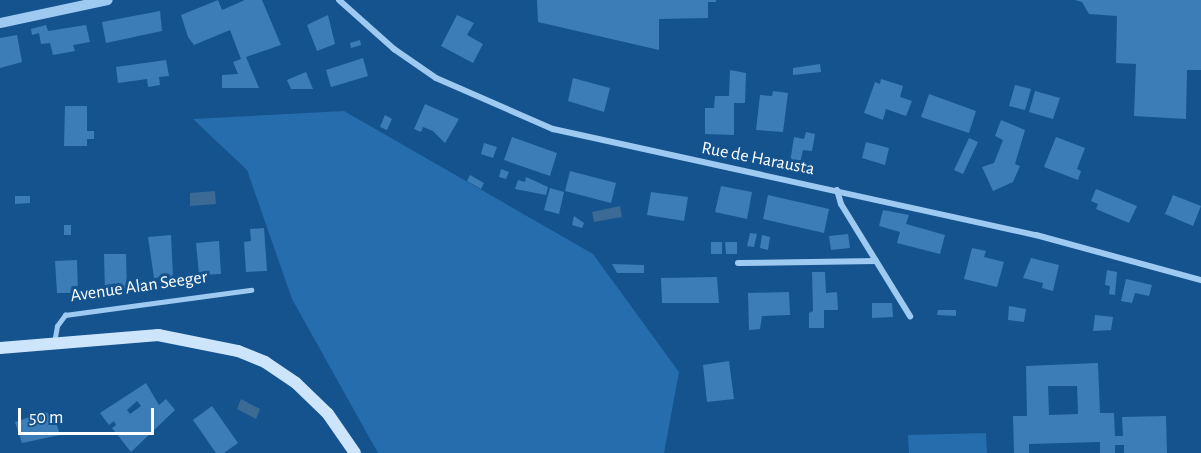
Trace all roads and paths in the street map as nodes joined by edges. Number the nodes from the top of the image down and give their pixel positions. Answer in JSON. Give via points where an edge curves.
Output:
{"nodes":[{"id":1,"x":108,"y":0,"type":"edge"},
{"id":2,"x":339,"y":0,"type":"edge"},
{"id":3,"x":0,"y":23,"type":"edge"},
{"id":4,"x":837,"y":190,"type":"junction"},
{"id":5,"x":876,"y":261,"type":"junction"},
{"id":6,"x":738,"y":263,"type":"dead end"},
{"id":7,"x":1201,"y":280,"type":"edge"},
{"id":8,"x":251,"y":290,"type":"dead end"},
{"id":9,"x":910,"y":316,"type":"dead end"},
{"id":10,"x":54,"y":346,"type":"junction"},
{"id":11,"x":0,"y":348,"type":"edge"},
{"id":12,"x":355,"y":453,"type":"edge"}],
"edges":[{"from":1,"to":3,"type":"street"},
{"from":2,"to":4,"type":"street","name":"Rue de Harausta","via":[[394,49],[436,78],[553,129]]},
{"from":4,"to":5,"type":"street","via":[[841,204]]},
{"from":4,"to":7,"type":"street","name":"Rue de Harausta","via":[[1036,235]]},
{"from":5,"to":6,"type":"street"},
{"from":5,"to":9,"type":"street"},
{"from":8,"to":10,"type":"lane","name":"Avenue Alan Seeger","via":[[65,315],[57,326]]},
{"from":10,"to":11,"type":"main road"},
{"from":10,"to":12,"type":"main road","via":[[158,334],[238,351],[266,362],[296,382],[328,414]]}]}
